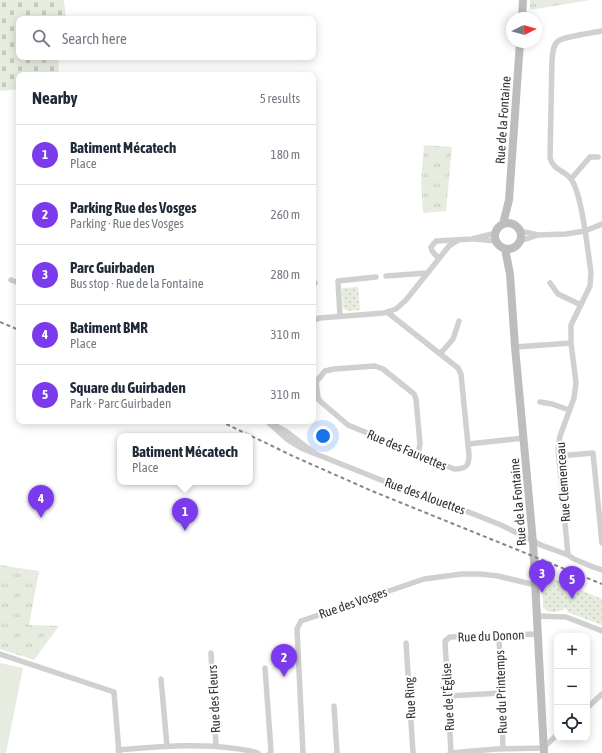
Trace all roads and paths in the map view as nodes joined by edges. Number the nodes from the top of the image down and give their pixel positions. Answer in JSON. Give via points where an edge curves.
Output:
{"nodes":[{"id":1,"x":523,"y":0,"type":"edge"},
{"id":2,"x":522,"y":12,"type":"edge"},
{"id":3,"x":602,"y":31,"type":"edge"},
{"id":4,"x":520,"y":48,"type":"edge"},
{"id":5,"x":598,"y":157,"type":"dead end"},
{"id":6,"x":571,"y":179,"type":"junction"},
{"id":7,"x":509,"y":200,"type":"junction"},
{"id":8,"x":503,"y":224,"type":"junction"},
{"id":9,"x":513,"y":224,"type":"junction"},
{"id":10,"x":602,"y":224,"type":"edge"},
{"id":11,"x":520,"y":231,"type":"junction"},
{"id":12,"x":585,"y":231,"type":"junction"},
{"id":13,"x":538,"y":235,"type":"junction"},
{"id":14,"x":496,"y":237,"type":"junction"},
{"id":15,"x":456,"y":241,"type":"junction"},
{"id":16,"x":520,"y":241,"type":"junction"},
{"id":17,"x":510,"y":248,"type":"junction"},
{"id":18,"x":439,"y":259,"type":"junction"},
{"id":19,"x":427,"y":273,"type":"junction"},
{"id":20,"x":386,"y":276,"type":"dead end"},
{"id":21,"x":376,"y":277,"type":"dead end"},
{"id":22,"x":550,"y":282,"type":"dead end"},
{"id":23,"x":581,"y":305,"type":"junction"},
{"id":24,"x":387,"y":312,"type":"junction"},
{"id":25,"x":340,"y":316,"type":"junction"},
{"id":26,"x":316,"y":319,"type":"edge"},
{"id":27,"x":459,"y":321,"type":"dead end"},
{"id":28,"x":571,"y":343,"type":"junction"},
{"id":29,"x":516,"y":348,"type":"junction"},
{"id":30,"x":440,"y":354,"type":"junction"},
{"id":31,"x":316,"y":399,"type":"edge"},
{"id":32,"x":540,"y":402,"type":"dead end"},
{"id":33,"x":569,"y":410,"type":"junction"},
{"id":34,"x":272,"y":424,"type":"edge"},
{"id":35,"x":524,"y":438,"type":"junction"},
{"id":36,"x":468,"y":444,"type":"junction"},
{"id":37,"x":418,"y":454,"type":"junction"},
{"id":38,"x":559,"y":456,"type":"junction"},
{"id":39,"x":533,"y":542,"type":"junction"},
{"id":40,"x":602,"y":543,"type":"edge"},
{"id":41,"x":568,"y":556,"type":"junction"},
{"id":42,"x":602,"y":570,"type":"edge"},
{"id":43,"x":535,"y":585,"type":"junction"},
{"id":44,"x":537,"y":616,"type":"junction"},
{"id":45,"x":602,"y":631,"type":"edge"},
{"id":46,"x":538,"y":634,"type":"junction"},
{"id":47,"x":499,"y":636,"type":"junction"},
{"id":48,"x":445,"y":641,"type":"joint"},
{"id":49,"x":406,"y":643,"type":"dead end"},
{"id":50,"x":211,"y":653,"type":"dead end"},
{"id":51,"x":0,"y":654,"type":"edge"},
{"id":52,"x":265,"y":668,"type":"dead end"},
{"id":53,"x":161,"y":679,"type":"dead end"},
{"id":54,"x":501,"y":693,"type":"junction"},
{"id":55,"x":602,"y":694,"type":"edge"},
{"id":56,"x":448,"y":696,"type":"junction"},
{"id":57,"x":590,"y":705,"type":"edge"},
{"id":58,"x":334,"y":706,"type":"dead end"},
{"id":59,"x":554,"y":738,"type":"edge"},
{"id":60,"x":166,"y":746,"type":"junction"},
{"id":61,"x":216,"y":746,"type":"junction"},
{"id":62,"x":504,"y":749,"type":"junction"},
{"id":63,"x":544,"y":749,"type":"edge"},
{"id":64,"x":119,"y":751,"type":"edge"},
{"id":65,"x":258,"y":753,"type":"edge"},
{"id":66,"x":270,"y":753,"type":"edge"},
{"id":67,"x":304,"y":753,"type":"edge"},
{"id":68,"x":337,"y":753,"type":"edge"},
{"id":69,"x":413,"y":753,"type":"edge"},
{"id":70,"x":450,"y":753,"type":"edge"}],
"edges":[{"from":1,"to":2,"type":"street"},
{"from":3,"to":6,"type":"street","via":[[564,38],[558,41],[554,48],[550,158],[552,166]]},
{"from":4,"to":7,"type":"street","name":"Rue de la Fontaine"},
{"from":5,"to":6,"type":"street","via":[[590,157]]},
{"from":6,"to":12,"type":"street","name":"Rue Clemenceau","via":[[577,192]]},
{"from":7,"to":8,"type":"street","name":"Rue de la Fontaine"},
{"from":7,"to":9,"type":"street","name":"Rue de la Fontaine"},
{"from":8,"to":9,"type":"street"},
{"from":8,"to":14,"type":"street","via":[[498,228]]},
{"from":9,"to":11,"type":"street"},
{"from":10,"to":12,"type":"street"},
{"from":11,"to":13,"type":"street"},
{"from":11,"to":16,"type":"street"},
{"from":12,"to":13,"type":"street"},
{"from":12,"to":23,"type":"street","name":"Rue Clemenceau","via":[[591,273],[590,286]]},
{"from":13,"to":16,"type":"street"},
{"from":14,"to":15,"type":"street"},
{"from":14,"to":17,"type":"street","via":[[500,246]]},
{"from":15,"to":18,"type":"street"},
{"from":15,"to":18,"type":"street","via":[[433,243],[432,251]]},
{"from":16,"to":17,"type":"street"},
{"from":17,"to":29,"type":"street","name":"Rue de la Fontaine"},
{"from":18,"to":19,"type":"street"},
{"from":19,"to":20,"type":"street"},
{"from":19,"to":24,"type":"street","via":[[406,300],[396,309]]},
{"from":21,"to":25,"type":"street","via":[[338,281]]},
{"from":22,"to":23,"type":"street","via":[[558,294]]},
{"from":23,"to":28,"type":"street","name":"Rue Clemenceau","via":[[571,324]]},
{"from":24,"to":25,"type":"street"},
{"from":24,"to":30,"type":"street","name":"Rue des Fauvettes"},
{"from":25,"to":26,"type":"street"},
{"from":27,"to":30,"type":"street","via":[[453,339]]},
{"from":28,"to":29,"type":"street"},
{"from":28,"to":33,"type":"street","name":"Rue Clemenceau","via":[[576,383]]},
{"from":29,"to":35,"type":"street","name":"Rue de la Fontaine"},
{"from":30,"to":36,"type":"street","name":"Rue des Fauvettes","via":[[458,368],[461,374]]},
{"from":31,"to":37,"type":"street","name":"Rue des Fauvettes","via":[[348,425]]},
{"from":31,"to":37,"type":"street","via":[[316,382],[325,371],[375,366],[383,368],[414,394],[420,444]]},
{"from":32,"to":33,"type":"street"},
{"from":33,"to":38,"type":"street","name":"Rue Clemenceau","via":[[560,436]]},
{"from":34,"to":39,"type":"street","name":"Rue des Alouettes","via":[[283,429],[315,453],[431,500],[446,503],[494,522]]},
{"from":35,"to":36,"type":"street"},
{"from":35,"to":39,"type":"street","name":"Rue de la Fontaine"},
{"from":36,"to":37,"type":"street","name":"Rue des Fauvettes","via":[[469,463],[461,469],[454,469]]},
{"from":38,"to":40,"type":"street","via":[[593,453]]},
{"from":38,"to":41,"type":"street","name":"Rue Clemenceau"},
{"from":39,"to":41,"type":"street","name":"Rue des Alouettes"},
{"from":39,"to":43,"type":"street","name":"Rue de la Fontaine"},
{"from":41,"to":42,"type":"street","name":"Rue des Alouettes"},
{"from":43,"to":44,"type":"street","name":"Rue de la Fontaine"},
{"from":43,"to":67,"type":"street","name":"Rue des Vosges","via":[[480,574],[424,579],[301,621],[297,629]]},
{"from":44,"to":45,"type":"street","via":[[566,617]]},
{"from":44,"to":46,"type":"street","name":"Rue de la Fontaine"},
{"from":46,"to":47,"type":"street","name":"Rue du Donon"},
{"from":46,"to":63,"type":"street","name":"Rue de la Fontaine"},
{"from":47,"to":48,"type":"street","name":"Rue du Donon","via":[[450,637]]},
{"from":47,"to":54,"type":"street","name":"Rue du Printemps"},
{"from":48,"to":56,"type":"street","name":"Rue de l'Église"},
{"from":49,"to":69,"type":"street","name":"Rue Ring"},
{"from":50,"to":61,"type":"street","name":"Rue des Fleurs"},
{"from":51,"to":64,"type":"street","via":[[114,692]]},
{"from":52,"to":66,"type":"street"},
{"from":53,"to":60,"type":"street"},
{"from":54,"to":56,"type":"street"},
{"from":54,"to":62,"type":"street","name":"Rue du Printemps"},
{"from":55,"to":57,"type":"street"},
{"from":56,"to":70,"type":"street","name":"Rue de l'Église"},
{"from":58,"to":68,"type":"street"},
{"from":59,"to":63,"type":"street"},
{"from":60,"to":61,"type":"street"},
{"from":60,"to":64,"type":"street"},
{"from":61,"to":65,"type":"street"},
{"from":62,"to":63,"type":"street"},
{"from":62,"to":70,"type":"street"}]}
